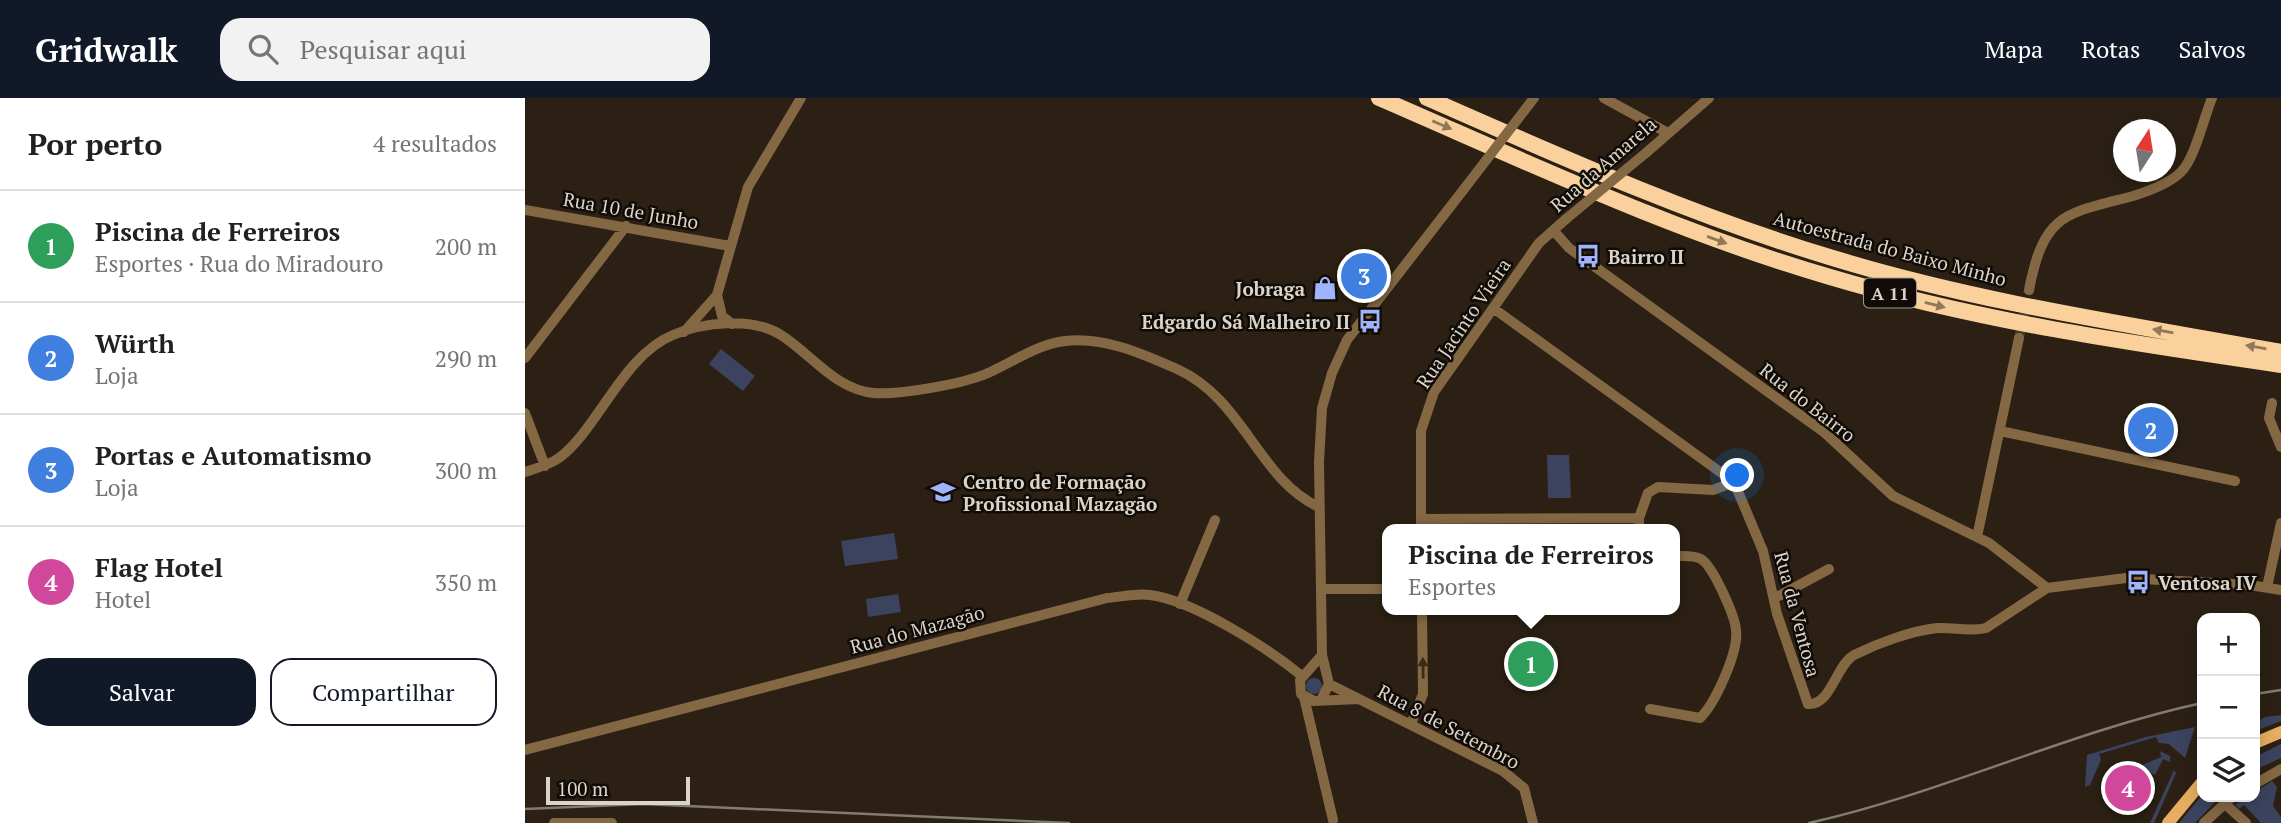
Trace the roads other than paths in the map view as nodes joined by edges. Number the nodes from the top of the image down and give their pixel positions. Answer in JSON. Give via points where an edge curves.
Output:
{"nodes":[{"id":1,"x":801,"y":98,"type":"edge"},
{"id":2,"x":1379,"y":98,"type":"edge"},
{"id":3,"x":1427,"y":98,"type":"edge"},
{"id":4,"x":1534,"y":98,"type":"edge"},
{"id":5,"x":1604,"y":98,"type":"edge"},
{"id":6,"x":1709,"y":98,"type":"edge"},
{"id":7,"x":2212,"y":98,"type":"edge"},
{"id":8,"x":1666,"y":132,"type":"junction"},
{"id":9,"x":525,"y":210,"type":"edge"},
{"id":10,"x":626,"y":226,"type":"junction"},
{"id":11,"x":1554,"y":231,"type":"junction"},
{"id":12,"x":730,"y":246,"type":"junction"},
{"id":13,"x":2029,"y":290,"type":"tunnel mouth"},
{"id":14,"x":717,"y":295,"type":"junction"},
{"id":15,"x":1493,"y":308,"type":"junction"},
{"id":16,"x":732,"y":324,"type":"junction"},
{"id":17,"x":684,"y":332,"type":"junction"},
{"id":18,"x":2019,"y":338,"type":"tunnel mouth"},
{"id":19,"x":2135,"y":344,"type":"junction"},
{"id":20,"x":2281,"y":352,"type":"edge"},
{"id":21,"x":525,"y":358,"type":"edge"},
{"id":22,"x":2281,"y":365,"type":"edge"},
{"id":23,"x":2281,"y":373,"type":"edge"},
{"id":24,"x":2272,"y":403,"type":"dead end"},
{"id":25,"x":525,"y":413,"type":"edge"},
{"id":26,"x":2000,"y":431,"type":"junction"},
{"id":27,"x":2281,"y":447,"type":"edge"},
{"id":28,"x":545,"y":466,"type":"junction"},
{"id":29,"x":525,"y":472,"type":"edge"},
{"id":30,"x":2235,"y":481,"type":"dead end"},
{"id":31,"x":1734,"y":482,"type":"junction"},
{"id":32,"x":1319,"y":507,"type":"junction"},
{"id":33,"x":1215,"y":520,"type":"dead end"},
{"id":34,"x":2281,"y":523,"type":"edge"},
{"id":35,"x":1421,"y":524,"type":"edge"},
{"id":36,"x":1639,"y":524,"type":"edge"},
{"id":37,"x":1977,"y":537,"type":"junction"},
{"id":38,"x":1680,"y":556,"type":"edge"},
{"id":39,"x":1829,"y":569,"type":"dead end"},
{"id":40,"x":2267,"y":587,"type":"junction"},
{"id":41,"x":2047,"y":588,"type":"junction"},
{"id":42,"x":1382,"y":589,"type":"edge"},
{"id":43,"x":1321,"y":590,"type":"junction"},
{"id":44,"x":2281,"y":590,"type":"edge"},
{"id":45,"x":1775,"y":598,"type":"junction"},
{"id":46,"x":1180,"y":604,"type":"junction"},
{"id":47,"x":1422,"y":615,"type":"edge"},
{"id":48,"x":1322,"y":655,"type":"junction"},
{"id":49,"x":1305,"y":674,"type":"junction"},
{"id":50,"x":1328,"y":680,"type":"junction"},
{"id":51,"x":1304,"y":697,"type":"junction"},
{"id":52,"x":1322,"y":698,"type":"junction"},
{"id":53,"x":1361,"y":698,"type":"junction"},
{"id":54,"x":1650,"y":709,"type":"dead end"},
{"id":55,"x":1411,"y":724,"type":"junction"},
{"id":56,"x":2281,"y":732,"type":"edge"},
{"id":57,"x":2260,"y":741,"type":"edge"},
{"id":58,"x":525,"y":750,"type":"edge"},
{"id":59,"x":2281,"y":769,"type":"edge"},
{"id":60,"x":2260,"y":781,"type":"edge"},
{"id":61,"x":2197,"y":788,"type":"edge"},
{"id":62,"x":2226,"y":802,"type":"edge"},
{"id":63,"x":2230,"y":802,"type":"edge"},
{"id":64,"x":1333,"y":820,"type":"dead end"},
{"id":65,"x":1533,"y":821,"type":"edge"},
{"id":66,"x":554,"y":823,"type":"edge"},
{"id":67,"x":612,"y":823,"type":"edge"},
{"id":68,"x":2168,"y":823,"type":"edge"},
{"id":69,"x":2204,"y":823,"type":"edge"},
{"id":70,"x":2246,"y":823,"type":"edge"}],
"edges":[{"from":1,"to":12,"type":"street","via":[[748,187]]},
{"from":2,"to":19,"type":"highway","name":"Autoestrada do Baixo Minho","number":"A 11","one_way":true,"via":[[1714,239],[1817,273],[2010,322]]},
{"from":20,"to":3,"type":"highway","name":"Autoestrada do Baixo Minho","number":"A 11","one_way":true,"via":[[2028,307],[1836,259],[1710,216]]},
{"from":4,"to":32,"type":"street","bridge":true,"via":[[1347,340],[1322,408]]},
{"from":5,"to":8,"type":"street"},
{"from":6,"to":8,"type":"street","name":"Rua da Amarela"},
{"from":7,"to":13,"type":"street","via":[[2182,171],[2153,189],[2086,208],[2057,222],[2043,240]]},
{"from":8,"to":11,"type":"street","name":"Rua da Amarela","bridge":true},
{"from":9,"to":10,"type":"street","name":"Rua 10 de Junho"},
{"from":10,"to":12,"type":"street","name":"Rua 10 de Junho"},
{"from":10,"to":21,"type":"street"},
{"from":11,"to":15,"type":"street","name":"Rua Jacinto Vieira","via":[[1539,243]]},
{"from":11,"to":37,"type":"street","name":"Rua do Bairro","via":[[1569,248],[1825,433],[1893,496]]},
{"from":12,"to":14,"type":"street"},
{"from":14,"to":16,"type":"street","via":[[722,316]]},
{"from":14,"to":17,"type":"street"},
{"from":15,"to":31,"type":"street"},
{"from":15,"to":35,"type":"street","name":"Rua Jacinto Vieira","via":[[1434,392],[1421,431]]},
{"from":16,"to":17,"type":"street"},
{"from":16,"to":32,"type":"street","via":[[779,333],[834,377],[855,389],[875,393],[955,383],[986,374],[1050,343],[1086,340],[1125,349],[1180,371],[1220,398],[1273,468]]},
{"from":17,"to":28,"type":"street","via":[[664,340],[638,361],[568,450]]},
{"from":18,"to":26,"type":"street"},
{"from":19,"to":22,"type":"highway"},
{"from":19,"to":23,"type":"highway","number":"A 11"},
{"from":24,"to":27,"type":"street","via":[[2269,418]]},
{"from":25,"to":28,"type":"street"},
{"from":26,"to":30,"type":"street"},
{"from":26,"to":37,"type":"street"},
{"from":28,"to":29,"type":"street"},
{"from":31,"to":36,"type":"street","via":[[1713,489],[1658,487],[1648,493]]},
{"from":31,"to":45,"type":"street","name":"Rua da Ventosa","via":[[1763,551]]},
{"from":32,"to":43,"type":"street"},
{"from":33,"to":46,"type":"street"},
{"from":34,"to":40,"type":"street"},
{"from":35,"to":36,"type":"street"},
{"from":37,"to":41,"type":"street","name":"Rua do Bairro","via":[[2012,557]]},
{"from":38,"to":54,"type":"street","via":[[1700,558],[1712,569],[1737,631],[1722,686],[1700,719]]},
{"from":39,"to":45,"type":"street"},
{"from":40,"to":41,"type":"street","name":"Rua da Ventosa","via":[[2126,579]]},
{"from":40,"to":44,"type":"street","name":"Rua da Ventosa"},
{"from":41,"to":45,"type":"street","name":"Rua da Ventosa","via":[[1986,628],[1937,628],[1850,657],[1829,690],[1812,705],[1804,699]]},
{"from":42,"to":43,"type":"street"},
{"from":43,"to":48,"type":"street"},
{"from":46,"to":49,"type":"street","name":"Rua do Mazagão"},
{"from":46,"to":58,"type":"street","name":"Rua do Mazagão","via":[[1148,594],[1107,598]]},
{"from":55,"to":47,"type":"street","one_way":true,"via":[[1423,694]]},
{"from":48,"to":49,"type":"street"},
{"from":48,"to":50,"type":"street"},
{"from":49,"to":50,"type":"street","via":[[1318,671]]},
{"from":49,"to":51,"type":"street","via":[[1299,690]]},
{"from":50,"to":52,"type":"street"},
{"from":50,"to":53,"type":"street","name":"Rua 8 de Setembro"},
{"from":51,"to":52,"type":"street"},
{"from":51,"to":64,"type":"street"},
{"from":52,"to":53,"type":"street","name":"Rua 8 de Setembro"},
{"from":53,"to":55,"type":"street","name":"Rua 8 de Setembro"},
{"from":55,"to":65,"type":"street","name":"Rua 8 de Setembro","via":[[1503,771],[1524,788]]},
{"from":56,"to":57,"type":"main road"},
{"from":59,"to":60,"type":"street"},
{"from":61,"to":68,"type":"main road"},
{"from":62,"to":69,"type":"street"},
{"from":63,"to":70,"type":"street"},
{"from":66,"to":67,"type":"street"}]}
